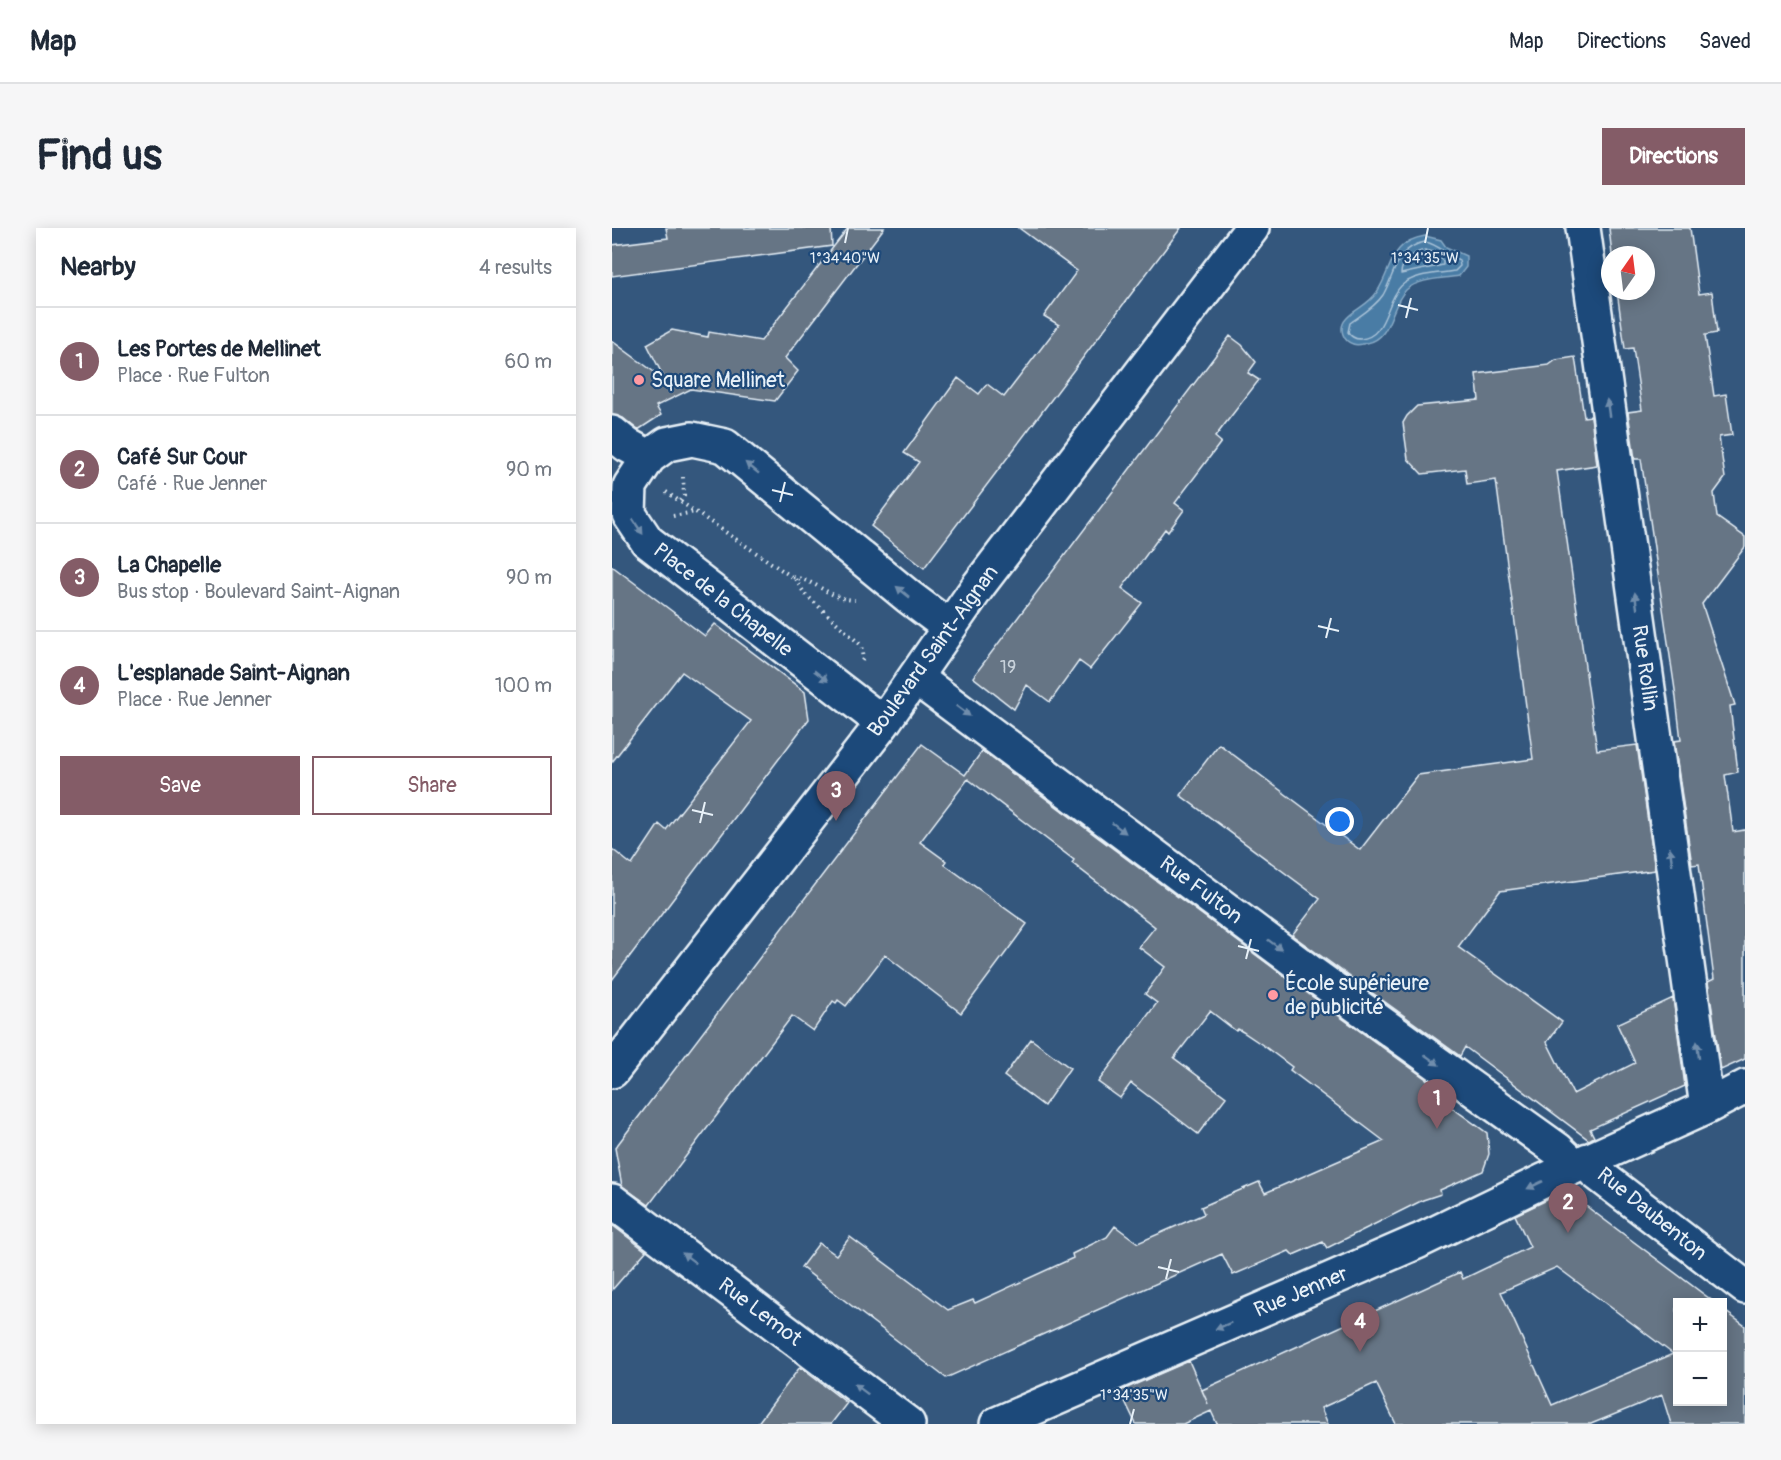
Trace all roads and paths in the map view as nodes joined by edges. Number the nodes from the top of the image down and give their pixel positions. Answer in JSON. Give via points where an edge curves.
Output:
{"nodes":[{"id":1,"x":1251,"y":228,"type":"edge"},
{"id":2,"x":1583,"y":228,"type":"edge"},
{"id":3,"x":612,"y":434,"type":"edge"},
{"id":4,"x":644,"y":464,"type":"junction"},
{"id":5,"x":949,"y":627,"type":"junction"},
{"id":6,"x":915,"y":676,"type":"junction"},
{"id":7,"x":838,"y":688,"type":"junction"},
{"id":8,"x":883,"y":723,"type":"junction"},
{"id":9,"x":612,"y":1071,"type":"edge"},
{"id":10,"x":1745,"y":1088,"type":"edge"},
{"id":11,"x":1707,"y":1107,"type":"junction"},
{"id":12,"x":1582,"y":1163,"type":"junction"},
{"id":13,"x":612,"y":1201,"type":"edge"},
{"id":14,"x":1745,"y":1287,"type":"edge"},
{"id":15,"x":1007,"y":1422,"type":"edge"},
{"id":16,"x":908,"y":1424,"type":"edge"}],
"edges":[{"from":1,"to":5,"type":"street","name":"Boulevard Saint-Aignan"},
{"from":11,"to":2,"type":"street","name":"Rue Rollin","one_way":true},
{"from":3,"to":4,"type":"street"},
{"from":5,"to":4,"type":"street","one_way":true,"via":[[724,446],[692,439],[667,444]]},
{"from":4,"to":7,"type":"street","name":"Place de la Chapelle","one_way":true,"via":[[630,486],[629,514],[647,541]]},
{"from":4,"to":7,"type":"path","via":[[795,579],[805,594],[861,645],[863,659]]},
{"from":5,"to":6,"type":"street","name":"Boulevard Saint-Aignan"},
{"from":6,"to":8,"type":"street","name":"Boulevard Saint-Aignan"},
{"from":6,"to":12,"type":"street","name":"Rue Fulton","one_way":true,"via":[[1320,979],[1558,1150]]},
{"from":7,"to":8,"type":"street","name":"Place de la Chapelle"},
{"from":8,"to":9,"type":"street","name":"Boulevard Saint-Aignan"},
{"from":10,"to":11,"type":"street","name":"Rue Jenner"},
{"from":11,"to":12,"type":"street","name":"Rue Jenner"},
{"from":12,"to":14,"type":"street","name":"Rue Daubenton"},
{"from":12,"to":15,"type":"street","name":"Rue Jenner","one_way":true,"via":[[1419,1241]]},
{"from":16,"to":13,"type":"street","name":"Rue Lemot","one_way":true}]}
